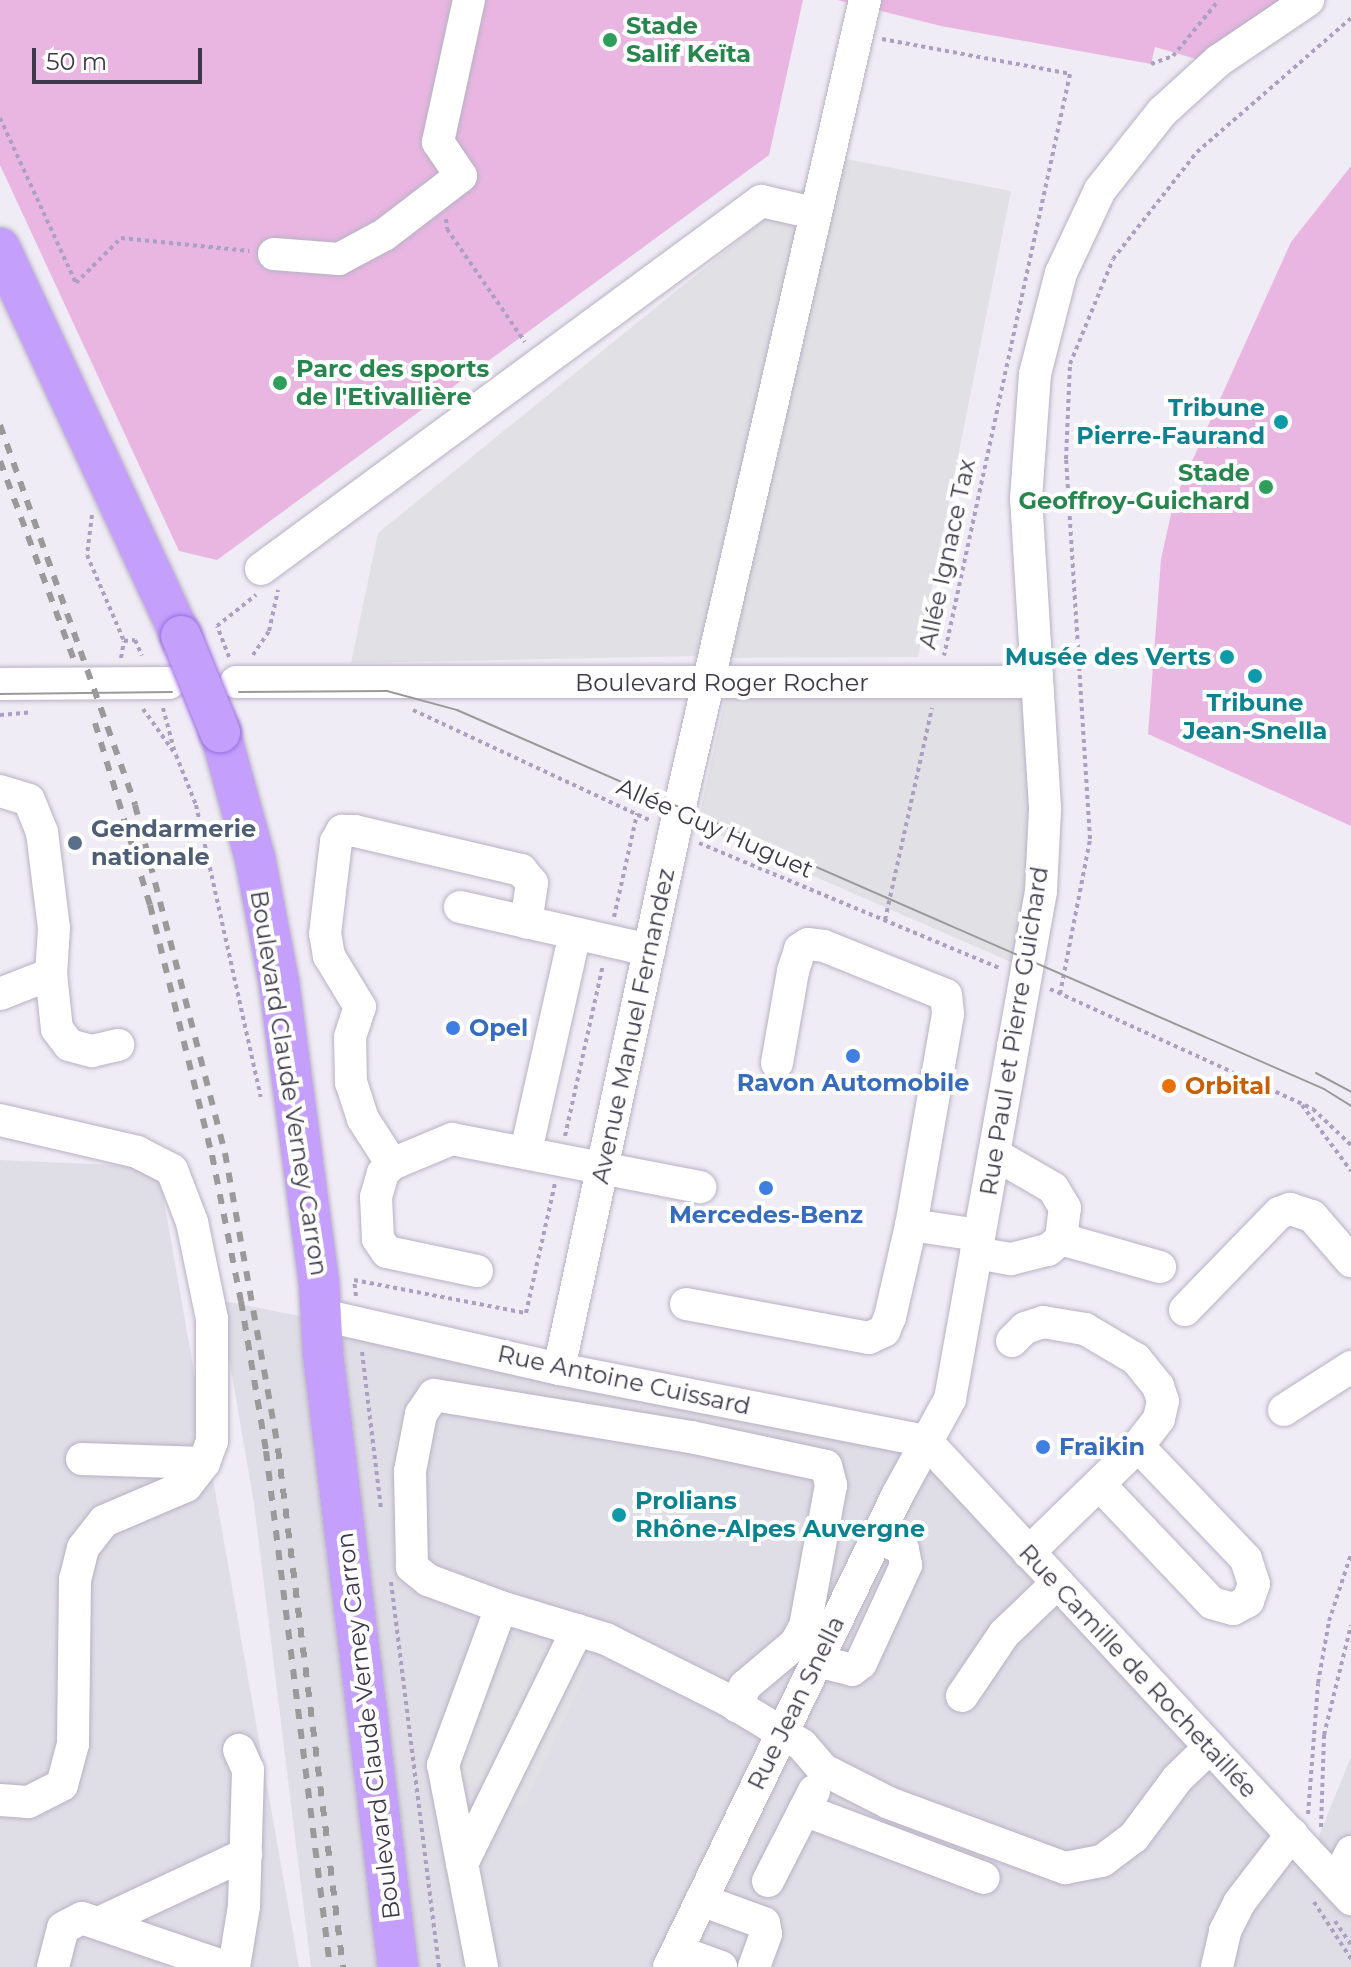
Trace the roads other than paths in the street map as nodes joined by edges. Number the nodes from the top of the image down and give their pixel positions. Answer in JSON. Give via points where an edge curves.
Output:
{"nodes":[{"id":1,"x":469,"y":0,"type":"edge"},
{"id":2,"x":865,"y":0,"type":"edge"},
{"id":3,"x":1308,"y":0,"type":"edge"},
{"id":4,"x":814,"y":213,"type":"junction"},
{"id":5,"x":0,"y":248,"type":"edge"},
{"id":6,"x":274,"y":254,"type":"road end"},
{"id":7,"x":270,"y":577,"type":"road end"},
{"id":8,"x":239,"y":670,"type":"road end"},
{"id":9,"x":1037,"y":682,"type":"junction"},
{"id":10,"x":0,"y":684,"type":"edge"},
{"id":11,"x":709,"y":685,"type":"junction"},
{"id":12,"x":158,"y":695,"type":"road end"},
{"id":13,"x":0,"y":791,"type":"edge"},
{"id":14,"x":460,"y":907,"type":"dead end"},
{"id":15,"x":526,"y":923,"type":"junction"},
{"id":16,"x":575,"y":933,"type":"junction"},
{"id":17,"x":649,"y":950,"type":"junction"},
{"id":18,"x":51,"y":974,"type":"junction"},
{"id":19,"x":0,"y":994,"type":"edge"},
{"id":20,"x":118,"y":1045,"type":"dead end"},
{"id":21,"x":777,"y":1063,"type":"dead end"},
{"id":22,"x":0,"y":1120,"type":"edge"},
{"id":23,"x":526,"y":1151,"type":"junction"},
{"id":24,"x":994,"y":1154,"type":"junction"},
{"id":25,"x":392,"y":1164,"type":"junction"},
{"id":26,"x":602,"y":1168,"type":"junction"},
{"id":27,"x":700,"y":1187,"type":"dead end"},
{"id":28,"x":911,"y":1225,"type":"junction"},
{"id":29,"x":1061,"y":1239,"type":"junction"},
{"id":30,"x":978,"y":1244,"type":"junction"},
{"id":31,"x":1351,"y":1261,"type":"edge"},
{"id":32,"x":1160,"y":1267,"type":"dead end"},
{"id":33,"x":477,"y":1271,"type":"dead end"},
{"id":34,"x":686,"y":1304,"type":"dead end"},
{"id":35,"x":1185,"y":1310,"type":"dead end"},
{"id":36,"x":340,"y":1319,"type":"junction"},
{"id":37,"x":1012,"y":1341,"type":"dead end"},
{"id":38,"x":1351,"y":1367,"type":"edge"},
{"id":39,"x":559,"y":1369,"type":"junction"},
{"id":40,"x":1284,"y":1410,"type":"dead end"},
{"id":41,"x":926,"y":1441,"type":"junction"},
{"id":42,"x":1138,"y":1446,"type":"junction"},
{"id":43,"x":82,"y":1459,"type":"dead end"},
{"id":44,"x":204,"y":1463,"type":"junction"},
{"id":45,"x":1099,"y":1484,"type":"junction"},
{"id":46,"x":1028,"y":1553,"type":"junction"},
{"id":47,"x":1057,"y":1583,"type":"junction"},
{"id":48,"x":501,"y":1607,"type":"junction"},
{"id":49,"x":577,"y":1630,"type":"junction"},
{"id":50,"x":962,"y":1696,"type":"dead end"},
{"id":51,"x":737,"y":1707,"type":"junction"},
{"id":52,"x":781,"y":1733,"type":"junction"},
{"id":53,"x":1209,"y":1748,"type":"junction"},
{"id":54,"x":239,"y":1750,"type":"dead end"},
{"id":55,"x":824,"y":1770,"type":"junction"},
{"id":56,"x":0,"y":1800,"type":"edge"},
{"id":57,"x":804,"y":1810,"type":"junction"},
{"id":58,"x":1351,"y":1852,"type":"edge"},
{"id":59,"x":246,"y":1854,"type":"junction"},
{"id":60,"x":462,"y":1864,"type":"junction"},
{"id":61,"x":1321,"y":1866,"type":"edge"},
{"id":62,"x":984,"y":1878,"type":"dead end"},
{"id":63,"x":768,"y":1881,"type":"dead end"},
{"id":64,"x":701,"y":1900,"type":"junction"},
{"id":65,"x":103,"y":1921,"type":"junction"},
{"id":66,"x":673,"y":1959,"type":"edge"},
{"id":67,"x":183,"y":1960,"type":"edge"},
{"id":68,"x":53,"y":1967,"type":"edge"},
{"id":69,"x":225,"y":1967,"type":"edge"},
{"id":70,"x":234,"y":1967,"type":"edge"},
{"id":71,"x":398,"y":1967,"type":"edge"},
{"id":72,"x":482,"y":1967,"type":"edge"},
{"id":73,"x":721,"y":1967,"type":"edge"},
{"id":74,"x":754,"y":1967,"type":"edge"},
{"id":75,"x":1217,"y":1967,"type":"edge"}],
"edges":[{"from":1,"to":6,"type":"street","via":[[438,142],[461,176],[384,235],[339,259]]},
{"from":2,"to":4,"type":"street","name":"Avenue Manuel Fernandez"},
{"from":3,"to":9,"type":"street","name":"Rue Paul et Pierre Guichard","via":[[1183,88],[1100,190],[1073,244],[1035,374],[1029,426],[1026,499]]},
{"from":4,"to":7,"type":"street","via":[[761,201],[541,363]]},
{"from":4,"to":11,"type":"street","name":"Avenue Manuel Fernandez"},
{"from":5,"to":36,"type":"main road","name":"Boulevard Claude Verney Carron","bridge":true,"via":[[106,475],[199,633],[270,936],[295,1122]]},
{"from":8,"to":11,"type":"street","name":"Boulevard Roger Rocher","via":[[408,696]]},
{"from":9,"to":11,"type":"street","name":"Boulevard Roger Rocher"},
{"from":9,"to":24,"type":"street","name":"Rue Paul et Pierre Guichard","via":[[1045,808],[1041,891]]},
{"from":10,"to":12,"type":"street"},
{"from":11,"to":17,"type":"street","name":"Avenue Manuel Fernandez"},
{"from":13,"to":18,"type":"street","via":[[29,800],[42,832],[54,928]]},
{"from":14,"to":15,"type":"street"},
{"from":15,"to":16,"type":"street"},
{"from":15,"to":25,"type":"street","via":[[532,883],[521,870],[342,831],[336,842],[325,934],[329,956],[360,1007],[350,1037],[351,1083],[363,1119]]},
{"from":16,"to":17,"type":"street"},
{"from":16,"to":23,"type":"street"},
{"from":17,"to":26,"type":"street","name":"Avenue Manuel Fernandez"},
{"from":18,"to":19,"type":"street"},
{"from":18,"to":20,"type":"street","via":[[57,1029],[69,1045],[92,1051]]},
{"from":21,"to":28,"type":"street","via":[[793,971],[800,949],[808,944],[946,995],[948,1014]]},
{"from":22,"to":44,"type":"street","via":[[137,1152],[172,1170],[192,1222],[212,1319],[212,1441]]},
{"from":23,"to":25,"type":"street","via":[[452,1139]]},
{"from":23,"to":26,"type":"street"},
{"from":24,"to":29,"type":"street","via":[[1053,1188],[1065,1208]]},
{"from":24,"to":30,"type":"street","name":"Rue Paul et Pierre Guichard"},
{"from":25,"to":33,"type":"street","via":[[383,1173],[376,1197],[378,1239],[387,1252]]},
{"from":26,"to":27,"type":"street"},
{"from":26,"to":39,"type":"street","name":"Avenue Manuel Fernandez"},
{"from":28,"to":30,"type":"street"},
{"from":28,"to":34,"type":"street","via":[[890,1317],[884,1331],[869,1338]]},
{"from":29,"to":30,"type":"street","via":[[1048,1250],[1011,1259]]},
{"from":29,"to":32,"type":"street"},
{"from":30,"to":41,"type":"street","name":"Rue Paul et Pierre Guichard","via":[[950,1399]]},
{"from":31,"to":35,"type":"street","via":[[1312,1216],[1290,1209],[1279,1213]]},
{"from":36,"to":39,"type":"street","name":"Rue Antoine Cuissard"},
{"from":36,"to":71,"type":"main road","name":"Boulevard Claude Verney Carron"},
{"from":37,"to":42,"type":"street","via":[[1025,1328],[1056,1323],[1085,1329],[1136,1359],[1163,1401],[1159,1419]]},
{"from":38,"to":40,"type":"street"},
{"from":39,"to":41,"type":"street","name":"Rue Antoine Cuissard"},
{"from":41,"to":46,"type":"street","name":"Rue Camille de Rochetaillée"},
{"from":41,"to":52,"type":"street","name":"Rue Jean Snella"},
{"from":42,"to":45,"type":"street"},
{"from":42,"to":45,"type":"street","via":[[1246,1559],[1254,1584],[1248,1601],[1233,1609],[1212,1603]]},
{"from":43,"to":44,"type":"street"},
{"from":44,"to":56,"type":"street","via":[[186,1486],[104,1521],[90,1534],[75,1579],[69,1766],[62,1785],[43,1799]]},
{"from":45,"to":46,"type":"street"},
{"from":46,"to":47,"type":"street","name":"Rue Camille de Rochetaillée"},
{"from":47,"to":50,"type":"street","via":[[1004,1634]]},
{"from":47,"to":53,"type":"street","name":"Rue Camille de Rochetaillée"},
{"from":48,"to":49,"type":"street"},
{"from":48,"to":51,"type":"street","via":[[428,1580],[412,1567],[410,1471],[421,1414],[434,1395],[691,1437],[826,1466],[831,1485],[805,1626],[796,1643],[745,1686]]},
{"from":48,"to":60,"type":"street","via":[[443,1765]]},
{"from":49,"to":51,"type":"street","via":[[606,1639]]},
{"from":49,"to":60,"type":"street"},
{"from":51,"to":52,"type":"street"},
{"from":52,"to":55,"type":"street","via":[[802,1745]]},
{"from":52,"to":64,"type":"street","name":"Rue Jean Snella"},
{"from":53,"to":55,"type":"street","via":[[1177,1779],[1134,1837],[1102,1861],[1065,1868],[889,1803]]},
{"from":53,"to":61,"type":"street","name":"Rue Camille de Rochetaillée"},
{"from":54,"to":59,"type":"street","via":[[248,1770]]},
{"from":55,"to":57,"type":"street"},
{"from":57,"to":62,"type":"street"},
{"from":57,"to":63,"type":"street"},
{"from":58,"to":61,"type":"street"},
{"from":59,"to":65,"type":"street"},
{"from":59,"to":70,"type":"street"},
{"from":60,"to":72,"type":"street"},
{"from":61,"to":75,"type":"street","via":[[1239,1903],[1225,1931]]},
{"from":64,"to":66,"type":"street","name":"Rue Jean Snella"},
{"from":64,"to":74,"type":"street","via":[[764,1923],[766,1934]]},
{"from":65,"to":67,"type":"street"},
{"from":65,"to":68,"type":"street","via":[[82,1918],[63,1928]]},
{"from":66,"to":73,"type":"street"},
{"from":67,"to":69,"type":"street"}]}
